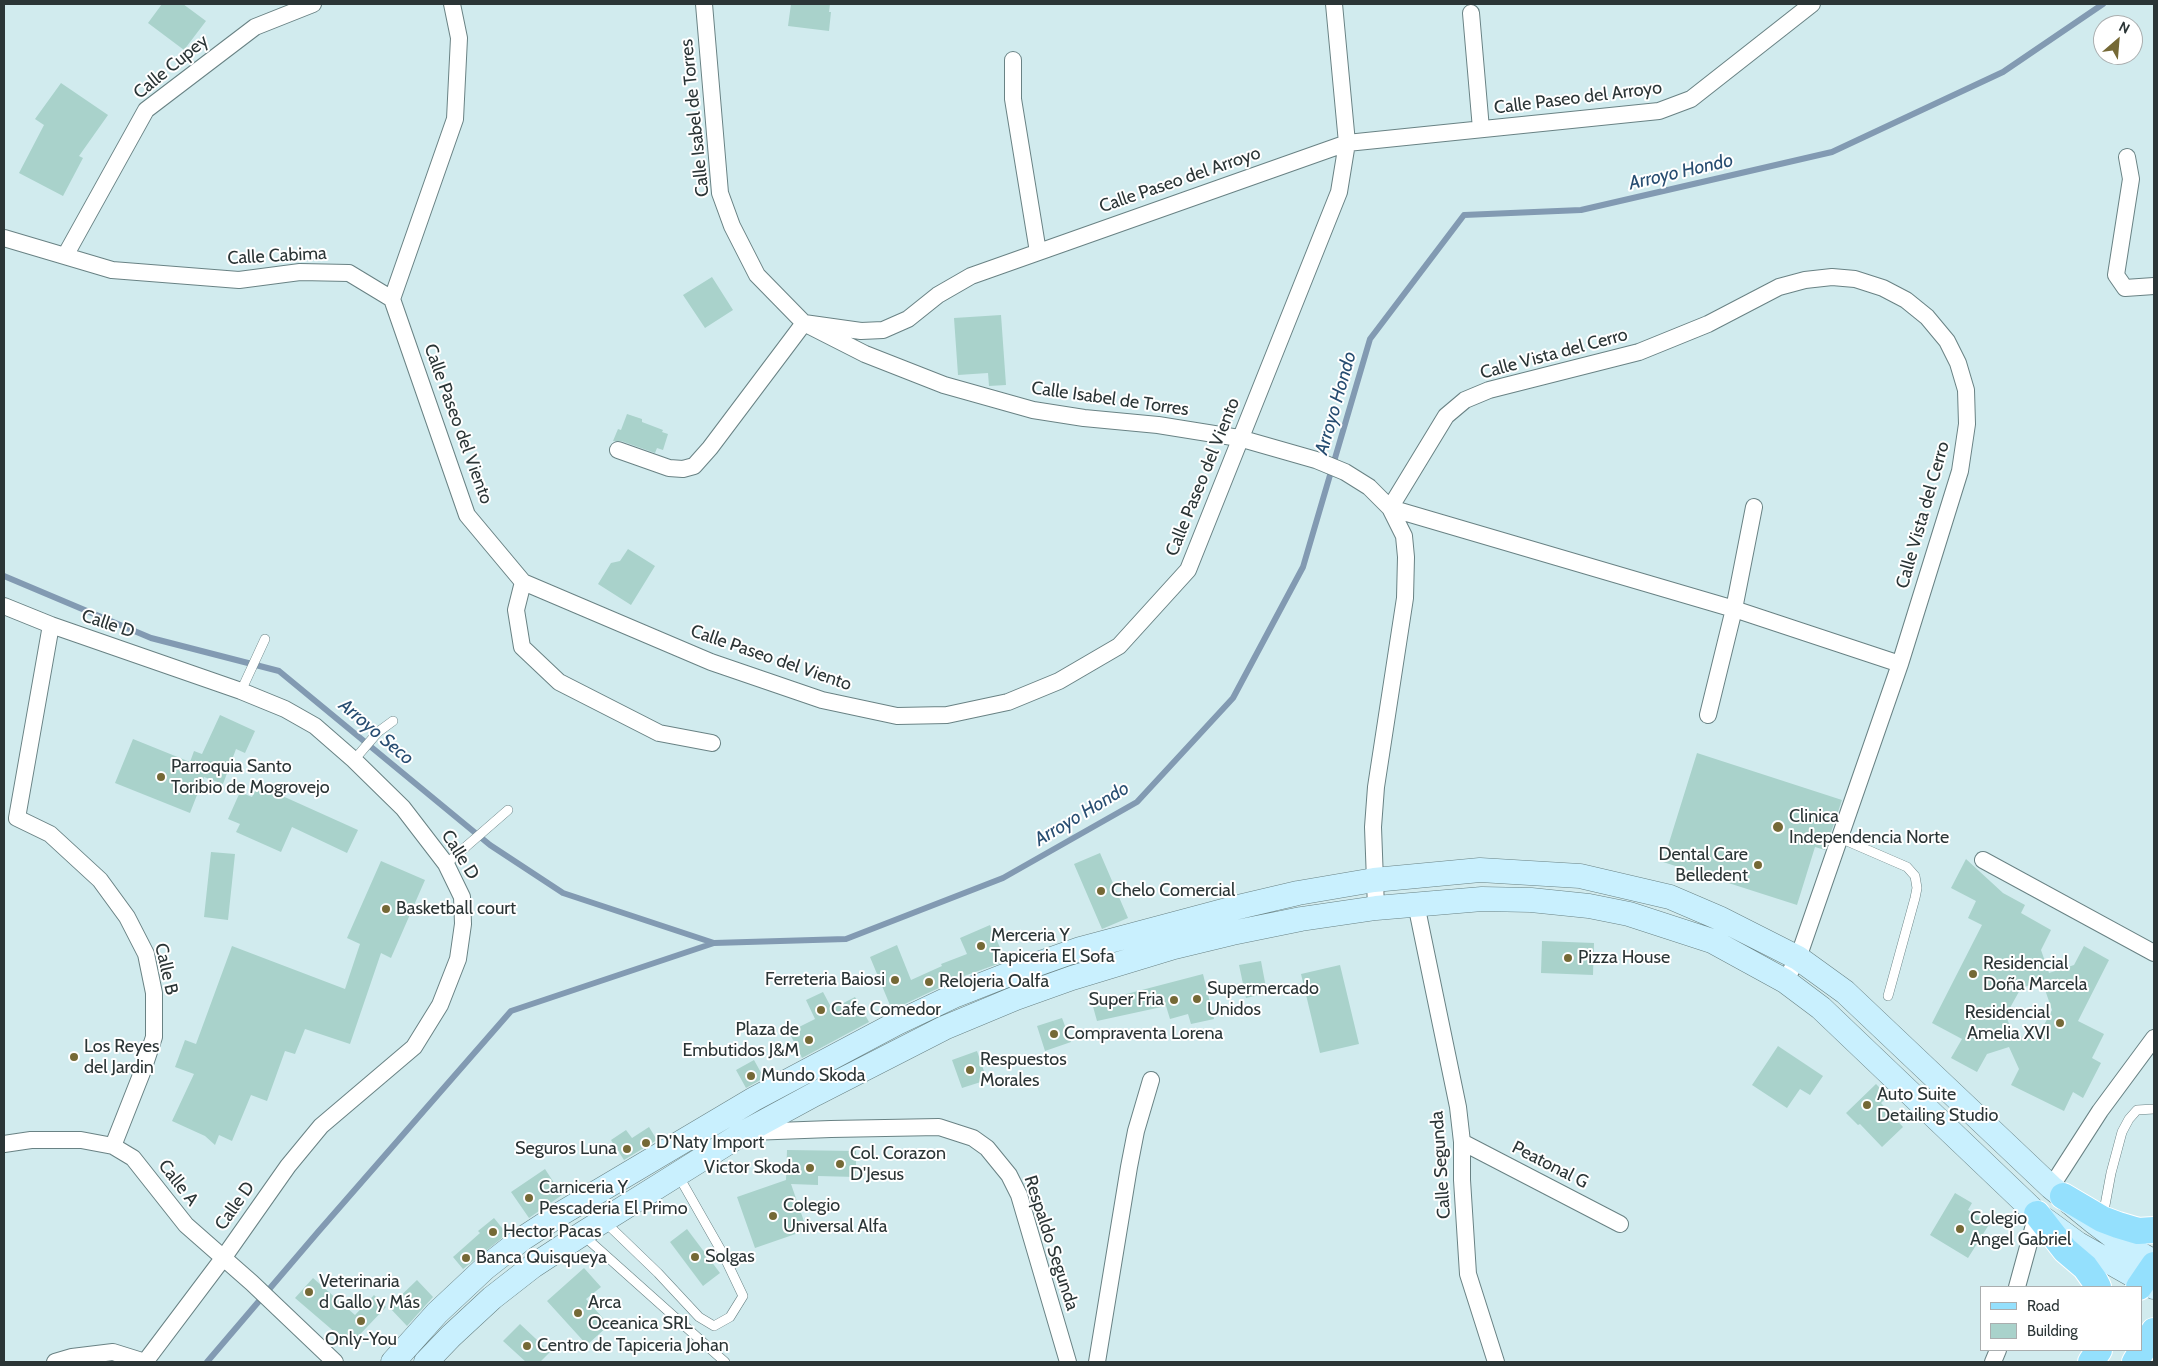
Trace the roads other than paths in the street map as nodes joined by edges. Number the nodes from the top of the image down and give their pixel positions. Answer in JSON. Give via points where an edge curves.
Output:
{"nodes":[{"id":1,"x":313,"y":4,"type":"edge"},
{"id":2,"x":452,"y":4,"type":"edge"},
{"id":3,"x":704,"y":4,"type":"edge"},
{"id":4,"x":1334,"y":4,"type":"edge"},
{"id":5,"x":1812,"y":4,"type":"edge"},
{"id":6,"x":1471,"y":13,"type":"dead end"},
{"id":7,"x":1013,"y":60,"type":"dead end"},
{"id":8,"x":1481,"y":129,"type":"junction"},
{"id":9,"x":1347,"y":143,"type":"junction"},
{"id":10,"x":2127,"y":157,"type":"dead end"},
{"id":11,"x":4,"y":238,"type":"edge"},
{"id":12,"x":1038,"y":252,"type":"junction"},
{"id":13,"x":65,"y":256,"type":"junction"},
{"id":14,"x":2154,"y":286,"type":"edge"},
{"id":15,"x":392,"y":299,"type":"junction"},
{"id":16,"x":804,"y":323,"type":"junction"},
{"id":17,"x":1239,"y":438,"type":"junction"},
{"id":18,"x":618,"y":450,"type":"dead end"},
{"id":19,"x":1754,"y":507,"type":"dead end"},
{"id":20,"x":1390,"y":508,"type":"junction"},
{"id":21,"x":523,"y":582,"type":"junction"},
{"id":22,"x":4,"y":606,"type":"edge"},
{"id":23,"x":1734,"y":609,"type":"junction"},
{"id":24,"x":51,"y":625,"type":"junction"},
{"id":25,"x":265,"y":639,"type":"dead end"},
{"id":26,"x":1900,"y":664,"type":"junction"},
{"id":27,"x":245,"y":684,"type":"junction"},
{"id":28,"x":1708,"y":715,"type":"dead end"},
{"id":29,"x":393,"y":721,"type":"dead end"},
{"id":30,"x":712,"y":743,"type":"dead end"},
{"id":31,"x":358,"y":757,"type":"junction"},
{"id":32,"x":508,"y":810,"type":"dead end"},
{"id":33,"x":10,"y":817,"type":"edge"},
{"id":34,"x":1840,"y":838,"type":"junction"},
{"id":35,"x":1983,"y":860,"type":"dead end"},
{"id":36,"x":446,"y":864,"type":"junction"},
{"id":37,"x":1374,"y":880,"type":"junction"},
{"id":38,"x":1416,"y":904,"type":"junction"},
{"id":39,"x":1376,"y":908,"type":"junction"},
{"id":40,"x":2154,"y":953,"type":"edge"},
{"id":41,"x":1798,"y":958,"type":"junction"},
{"id":42,"x":1784,"y":981,"type":"junction"},
{"id":43,"x":1888,"y":996,"type":"dead end"},
{"id":44,"x":2154,"y":1038,"type":"edge"},
{"id":45,"x":1151,"y":1080,"type":"dead end"},
{"id":46,"x":2154,"y":1109,"type":"edge"},
{"id":47,"x":745,"y":1132,"type":"junction"},
{"id":48,"x":1462,"y":1142,"type":"junction"},
{"id":49,"x":4,"y":1144,"type":"edge"},
{"id":50,"x":113,"y":1146,"type":"junction"},
{"id":51,"x":678,"y":1175,"type":"junction"},
{"id":52,"x":2057,"y":1191,"type":"junction"},
{"id":53,"x":588,"y":1198,"type":"junction"},
{"id":54,"x":2037,"y":1214,"type":"junction"},
{"id":55,"x":2102,"y":1219,"type":"junction"},
{"id":56,"x":604,"y":1221,"type":"junction"},
{"id":57,"x":1620,"y":1224,"type":"dead end"},
{"id":58,"x":2154,"y":1230,"type":"edge"},
{"id":59,"x":582,"y":1234,"type":"junction"},
{"id":60,"x":224,"y":1258,"type":"junction"},
{"id":61,"x":2149,"y":1276,"type":"edge"},
{"id":62,"x":2017,"y":1286,"type":"edge"},
{"id":63,"x":2098,"y":1286,"type":"edge"},
{"id":64,"x":54,"y":1362,"type":"edge"},
{"id":65,"x":145,"y":1362,"type":"edge"},
{"id":66,"x":335,"y":1362,"type":"edge"},
{"id":67,"x":393,"y":1362,"type":"edge"},
{"id":68,"x":426,"y":1362,"type":"edge"},
{"id":69,"x":725,"y":1362,"type":"edge"},
{"id":70,"x":1068,"y":1362,"type":"edge"},
{"id":71,"x":1097,"y":1362,"type":"edge"},
{"id":72,"x":1496,"y":1362,"type":"edge"}],
"edges":[{"from":1,"to":13,"type":"street","name":"Calle Cupey","via":[[255,27],[146,110]]},
{"from":2,"to":15,"type":"street","via":[[459,38],[455,119]]},
{"from":3,"to":16,"type":"street","name":"Calle Isabel de Torres","via":[[720,193],[732,226],[757,275]]},
{"from":4,"to":9,"type":"street","name":"Calle Paseo del Viento"},
{"from":5,"to":8,"type":"street","name":"Calle Paseo del Arroyo","via":[[1691,99],[1659,111]]},
{"from":6,"to":8,"type":"street"},
{"from":7,"to":12,"type":"street","via":[[1013,99]]},
{"from":8,"to":9,"type":"street","name":"Calle Paseo del Arroyo"},
{"from":9,"to":12,"type":"street","name":"Calle Paseo del Arroyo"},
{"from":9,"to":17,"type":"street","name":"Calle Paseo del Viento","via":[[1339,192]]},
{"from":10,"to":14,"type":"street","via":[[2131,179],[2116,275],[2126,288]]},
{"from":11,"to":13,"type":"street","name":"Calle Cabima"},
{"from":12,"to":16,"type":"street","name":"Calle Paseo del Arroyo","via":[[970,276],[938,295],[908,319],[883,330],[860,331]]},
{"from":13,"to":15,"type":"street","name":"Calle Cabima","via":[[112,270],[184,277],[239,280],[300,272],[349,273]]},
{"from":15,"to":21,"type":"street","name":"Calle Paseo del Viento","via":[[467,515]]},
{"from":16,"to":17,"type":"street","name":"Calle Isabel de Torres","via":[[865,354],[944,385],[1032,410]]},
{"from":16,"to":18,"type":"street","via":[[694,466],[669,468]]},
{"from":17,"to":20,"type":"street","name":"Calle Isabel de Torres","via":[[1345,472],[1369,487]]},
{"from":17,"to":21,"type":"street","name":"Calle Paseo del Viento","via":[[1188,570],[1119,646],[1059,681],[1008,702],[948,715],[898,716],[822,700],[711,662]]},
{"from":19,"to":23,"type":"street"},
{"from":20,"to":23,"type":"street"},
{"from":20,"to":26,"type":"street","name":"Calle Vista del Cerro","via":[[1446,416],[1465,400],[1639,352],[1708,324],[1779,287],[1832,277],[1855,279],[1906,300],[1927,317],[1958,363],[1968,414],[1960,471]]},
{"from":20,"to":37,"type":"street","via":[[1404,536],[1405,598],[1376,787]]},
{"from":21,"to":30,"type":"street","via":[[516,610],[522,647],[559,682],[660,733]]},
{"from":22,"to":24,"type":"street","name":"Calle D"},
{"from":23,"to":26,"type":"street"},
{"from":23,"to":28,"type":"street"},
{"from":24,"to":27,"type":"street","name":"Calle D"},
{"from":24,"to":33,"type":"street","name":"Calle B"},
{"from":25,"to":27,"type":"lane"},
{"from":26,"to":34,"type":"street","name":"Calle Vista del Cerro"},
{"from":27,"to":31,"type":"street","name":"Calle D","via":[[315,726]]},
{"from":29,"to":31,"type":"lane","via":[[378,732]]},
{"from":31,"to":36,"type":"street","name":"Calle D"},
{"from":32,"to":36,"type":"lane"},
{"from":33,"to":50,"type":"street","name":"Calle B","via":[[50,834],[100,880],[127,917],[146,954],[154,993],[154,1037]]},
{"from":34,"to":41,"type":"street","name":"Calle Vista del Cerro"},
{"from":34,"to":43,"type":"lane","via":[[1907,866],[1916,876],[1915,898]]},
{"from":35,"to":40,"type":"street"},
{"from":36,"to":60,"type":"street","name":"Calle D","via":[[462,896],[463,924],[458,959],[440,1006],[414,1047],[321,1126],[288,1166]]},
{"from":37,"to":39,"type":"street"},
{"from":37,"to":41,"type":"main road","via":[[1480,870],[1580,876],[1670,897]]},
{"from":37,"to":53,"type":"main road","via":[[1298,893],[1140,933],[1063,955],[956,994],[754,1099]]},
{"from":38,"to":39,"type":"main road"},
{"from":38,"to":42,"type":"main road","via":[[1482,899],[1531,900],[1629,914],[1712,941]]},
{"from":38,"to":48,"type":"street","name":"Calle Segunda","via":[[1458,1107]]},
{"from":39,"to":47,"type":"main road","via":[[1301,919],[1174,947],[1025,994],[928,1036]]},
{"from":41,"to":42,"type":"street","name":"Calle Vista del Cerro"},
{"from":41,"to":52,"type":"main road","via":[[1845,992]]},
{"from":42,"to":54,"type":"main road","via":[[1821,1008]]},
{"from":44,"to":52,"type":"street","via":[[2100,1111]]},
{"from":45,"to":71,"type":"street","via":[[1136,1131]]},
{"from":46,"to":55,"type":"lane","via":[[2137,1110],[2122,1132]]},
{"from":47,"to":51,"type":"main road"},
{"from":47,"to":70,"type":"street","name":"Respaldo Segunda","via":[[939,1128],[972,1138],[987,1148],[1009,1175],[1018,1195]]},
{"from":48,"to":57,"type":"street","name":"Peatonal G"},
{"from":48,"to":72,"type":"street","name":"Calle Segunda","via":[[1468,1274]]},
{"from":49,"to":50,"type":"street","name":"Calle A","via":[[31,1140],[81,1140]]},
{"from":50,"to":60,"type":"street","name":"Calle A","via":[[133,1158],[186,1226]]},
{"from":51,"to":56,"type":"main road"},
{"from":51,"to":56,"type":"lane","via":[[743,1296],[730,1316],[714,1326],[698,1317]]},
{"from":52,"to":55,"type":"main road"},
{"from":52,"to":61,"type":"main road","via":[[2108,1233]]},
{"from":53,"to":56,"type":"lane"},
{"from":53,"to":67,"type":"main road","via":[[522,1239],[485,1268],[437,1313]]},
{"from":54,"to":61,"type":"main road","via":[[2078,1244]]},
{"from":54,"to":62,"type":"street"},
{"from":54,"to":63,"type":"main road"},
{"from":55,"to":58,"type":"main road","via":[[2138,1231]]},
{"from":56,"to":59,"type":"main road"},
{"from":59,"to":68,"type":"main road","via":[[492,1298]]},
{"from":59,"to":69,"type":"lane"},
{"from":60,"to":65,"type":"street","name":"Calle D"},
{"from":60,"to":66,"type":"street","name":"Calle A"},
{"from":64,"to":65,"type":"street","via":[[112,1352]]}]}
